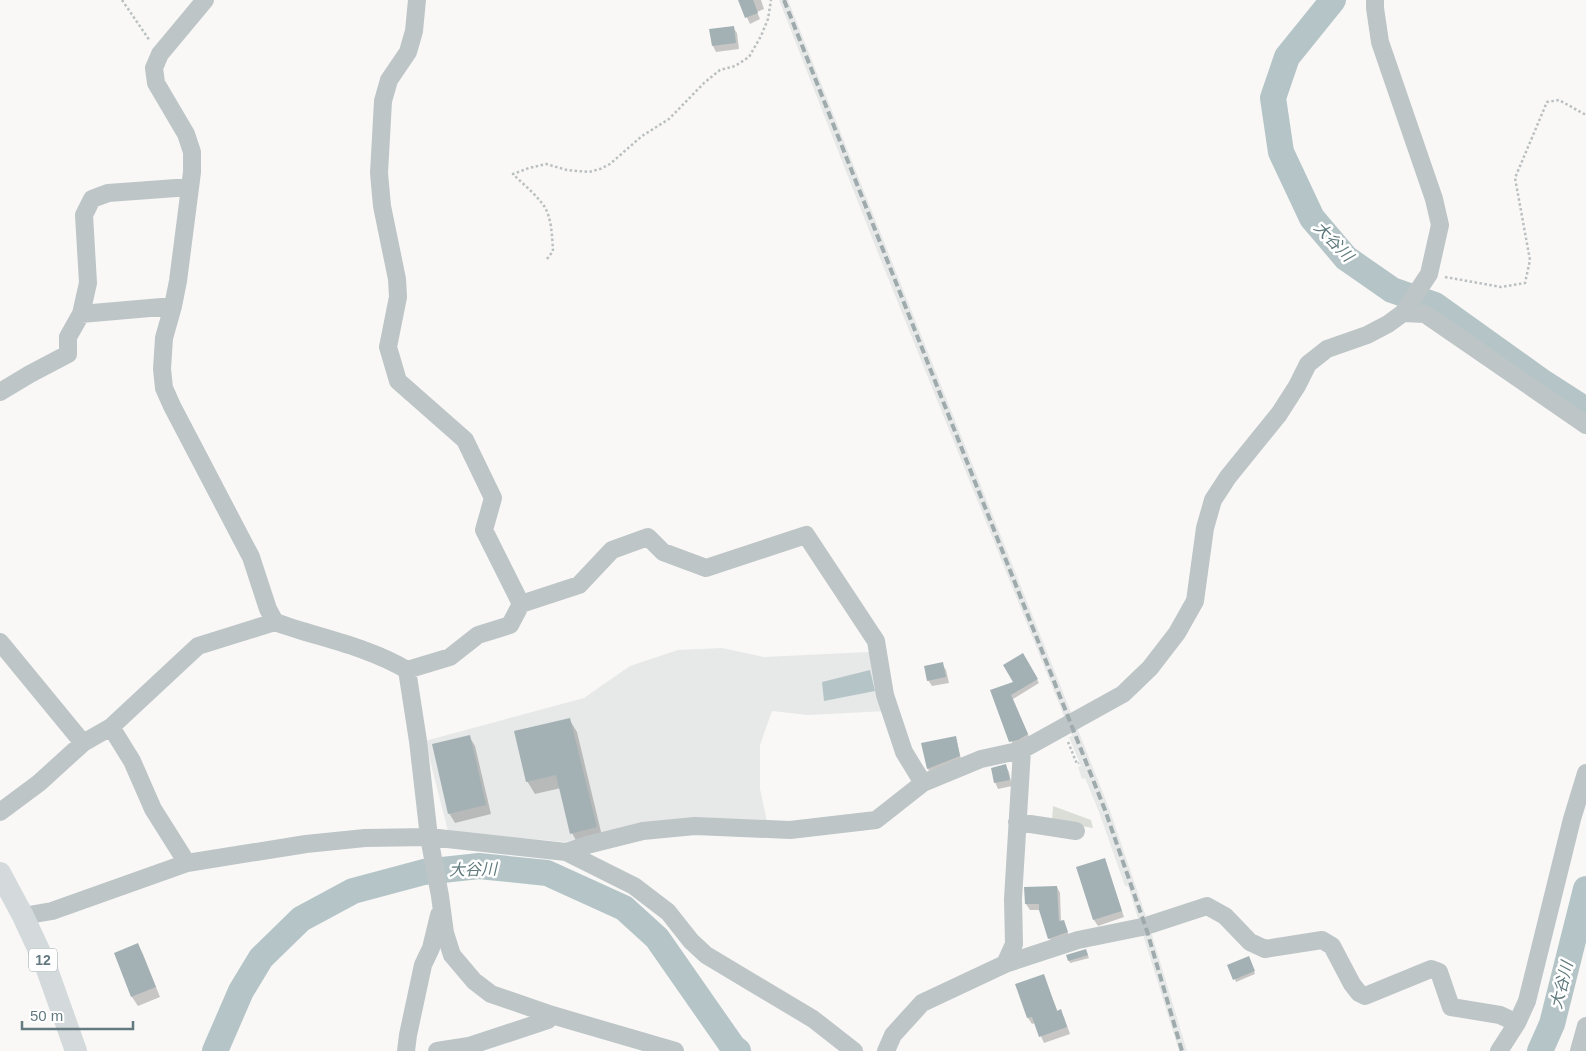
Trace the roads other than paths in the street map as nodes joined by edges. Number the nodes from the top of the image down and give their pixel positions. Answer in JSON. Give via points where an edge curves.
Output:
{"nodes":[{"id":1,"x":205,"y":0,"type":"edge"},
{"id":2,"x":417,"y":0,"type":"edge"},
{"id":3,"x":1375,"y":0,"type":"edge"},
{"id":4,"x":190,"y":187,"type":"junction"},
{"id":5,"x":173,"y":306,"type":"junction"},
{"id":6,"x":1406,"y":309,"type":"junction"},
{"id":7,"x":81,"y":314,"type":"junction"},
{"id":8,"x":0,"y":392,"type":"edge"},
{"id":9,"x":1586,"y":425,"type":"edge"},
{"id":10,"x":521,"y":604,"type":"junction"},
{"id":11,"x":275,"y":622,"type":"junction"},
{"id":12,"x":0,"y":642,"type":"edge"},
{"id":13,"x":407,"y":670,"type":"junction"},
{"id":14,"x":111,"y":727,"type":"junction"},
{"id":15,"x":84,"y":743,"type":"junction"},
{"id":16,"x":1022,"y":750,"type":"junction"},
{"id":17,"x":1586,"y":773,"type":"edge"},
{"id":18,"x":923,"y":783,"type":"junction"},
{"id":19,"x":0,"y":812,"type":"edge"},
{"id":20,"x":1579,"y":820,"type":"edge"},
{"id":21,"x":1018,"y":822,"type":"junction"},
{"id":22,"x":1076,"y":831,"type":"dead end"},
{"id":23,"x":430,"y":842,"type":"junction"},
{"id":24,"x":566,"y":852,"type":"junction"},
{"id":25,"x":187,"y":864,"type":"junction"},
{"id":26,"x":0,"y":873,"type":"edge"},
{"id":27,"x":441,"y":902,"type":"junction"},
{"id":28,"x":0,"y":912,"type":"edge"},
{"id":29,"x":24,"y":916,"type":"junction"},
{"id":30,"x":1005,"y":964,"type":"junction"},
{"id":31,"x":552,"y":1014,"type":"junction"},
{"id":32,"x":1517,"y":1023,"type":"junction"},
{"id":33,"x":1586,"y":1026,"type":"edge"},
{"id":34,"x":76,"y":1051,"type":"edge"},
{"id":35,"x":406,"y":1051,"type":"edge"},
{"id":36,"x":436,"y":1051,"type":"edge"},
{"id":37,"x":675,"y":1051,"type":"edge"},
{"id":38,"x":854,"y":1051,"type":"edge"},
{"id":39,"x":886,"y":1051,"type":"edge"},
{"id":40,"x":1500,"y":1051,"type":"edge"},
{"id":41,"x":1579,"y":1051,"type":"edge"}],
"edges":[{"from":1,"to":4,"type":"street","via":[[160,54],[154,68],[156,83],[186,134],[192,152]]},
{"from":2,"to":10,"type":"street","via":[[408,52],[389,80],[383,101],[379,173],[398,297],[388,347],[398,380],[465,440],[494,498],[484,530]]},
{"from":3,"to":6,"type":"street","via":[[1380,42],[1440,225],[1425,279]]},
{"from":4,"to":5,"type":"street"},
{"from":4,"to":7,"type":"street","via":[[108,192],[92,199],[84,215],[88,284]]},
{"from":5,"to":7,"type":"street"},
{"from":5,"to":11,"type":"street","via":[[164,338],[164,388],[251,557]]},
{"from":6,"to":9,"type":"street","via":[[1425,314]]},
{"from":6,"to":16,"type":"street","via":[[1388,324],[1326,349],[1308,364],[1279,414],[1228,477],[1214,500],[1205,528],[1195,601],[1177,633],[1150,668],[1123,694]]},
{"from":7,"to":8,"type":"street","via":[[68,337],[68,354]]},
{"from":10,"to":13,"type":"street","via":[[510,625],[478,635],[450,657]]},
{"from":10,"to":18,"type":"street","via":[[579,585],[612,550],[648,537],[664,552],[706,568],[806,535],[876,642],[885,695],[904,752]]},
{"from":11,"to":13,"type":"street","via":[[376,655]]},
{"from":11,"to":14,"type":"street","via":[[198,646]]},
{"from":12,"to":15,"type":"street"},
{"from":13,"to":23,"type":"street"},
{"from":14,"to":15,"type":"street"},
{"from":14,"to":25,"type":"street","via":[[132,761],[153,809]]},
{"from":15,"to":19,"type":"street"},
{"from":16,"to":18,"type":"street","via":[[981,759]]},
{"from":16,"to":21,"type":"street"},
{"from":17,"to":20,"type":"street"},
{"from":18,"to":24,"type":"street","via":[[876,820],[790,830],[669,828],[643,831]]},
{"from":20,"to":32,"type":"street","via":[[1527,1001]]},
{"from":21,"to":22,"type":"street"},
{"from":21,"to":30,"type":"street","via":[[1014,944]]},
{"from":23,"to":24,"type":"street"},
{"from":23,"to":25,"type":"street","via":[[366,838],[306,844]]},
{"from":23,"to":27,"type":"street"},
{"from":24,"to":38,"type":"street","via":[[634,886],[668,912],[706,955],[814,1019]]},
{"from":25,"to":29,"type":"street","via":[[52,911]]},
{"from":26,"to":29,"type":"main road","number":"12"},
{"from":27,"to":31,"type":"street","via":[[452,955],[474,981],[491,994]]},
{"from":27,"to":35,"type":"street"},
{"from":28,"to":29,"type":"main road"},
{"from":29,"to":34,"type":"main road","number":"12"},
{"from":30,"to":32,"type":"street","via":[[1078,940],[1145,926],[1207,906],[1225,916],[1250,942],[1265,949],[1322,940],[1332,946],[1352,984],[1365,996],[1431,969],[1439,972],[1451,1007],[1500,1015]]},
{"from":30,"to":39,"type":"street","via":[[922,1003],[893,1035]]},
{"from":31,"to":36,"type":"street","via":[[548,1020],[469,1046]]},
{"from":31,"to":37,"type":"street"},
{"from":32,"to":40,"type":"street"},
{"from":33,"to":41,"type":"street"}]}
